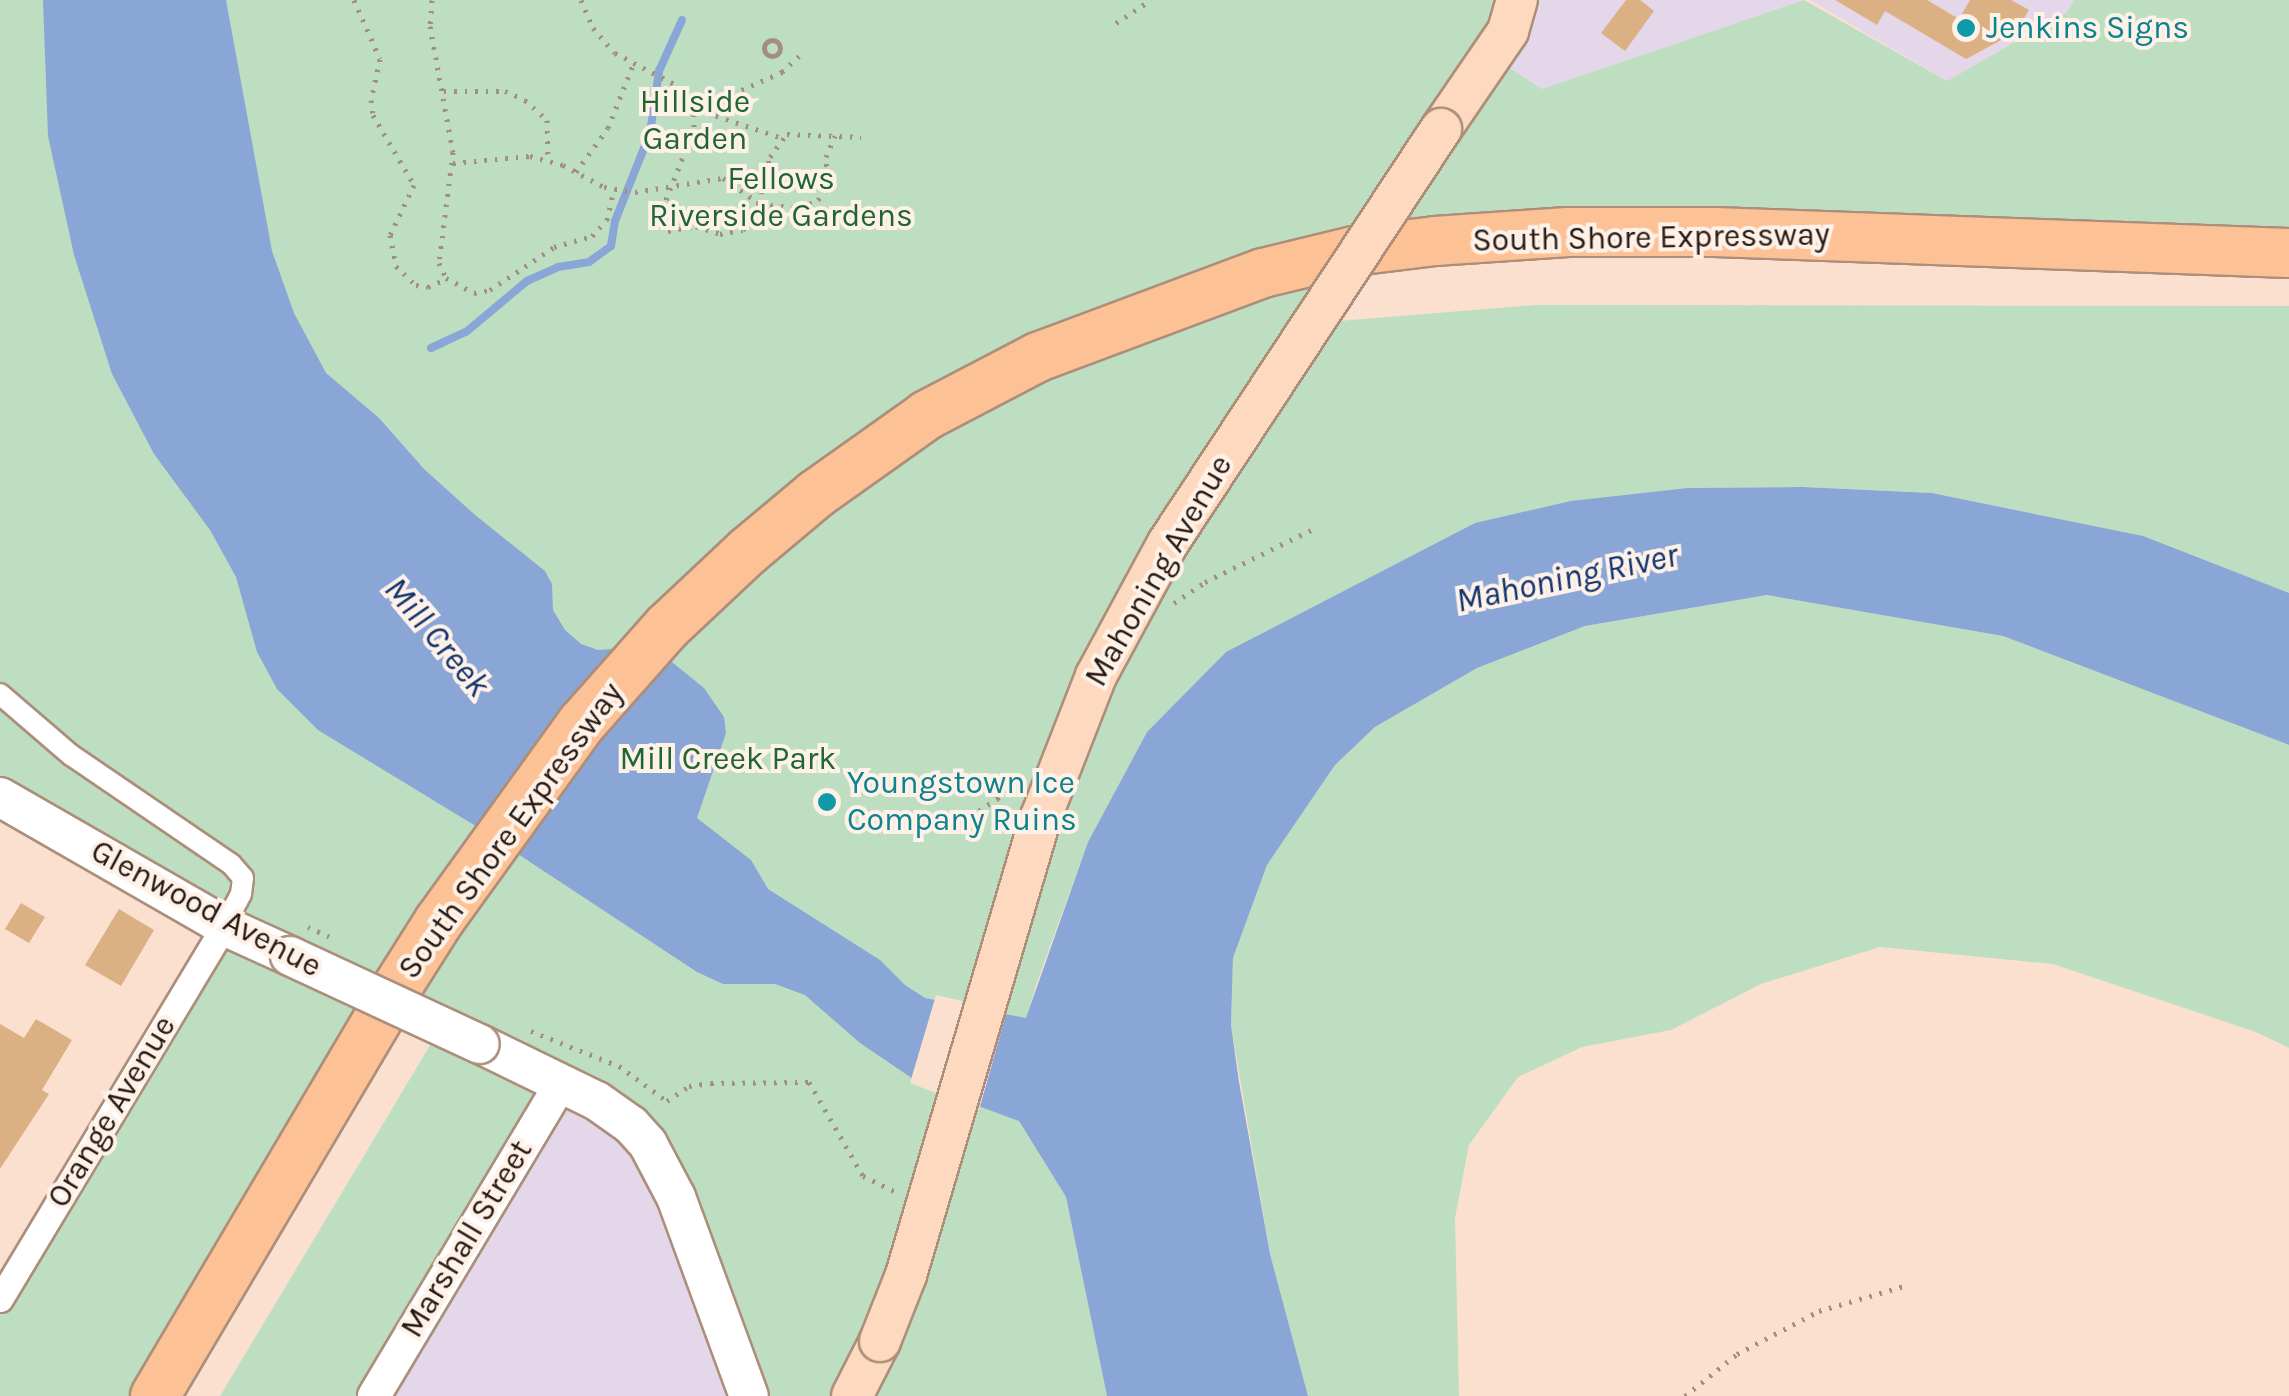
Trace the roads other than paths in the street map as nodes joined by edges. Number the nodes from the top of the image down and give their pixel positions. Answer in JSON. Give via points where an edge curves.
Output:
{"nodes":[{"id":1,"x":1547,"y":0,"type":"edge"},
{"id":2,"x":1513,"y":16,"type":"edge"},
{"id":3,"x":2289,"y":253,"type":"edge"},
{"id":4,"x":0,"y":694,"type":"edge"},
{"id":5,"x":0,"y":797,"type":"edge"},
{"id":6,"x":224,"y":926,"type":"junction"},
{"id":7,"x":561,"y":1083,"type":"junction"},
{"id":8,"x":0,"y":1298,"type":"edge"},
{"id":9,"x":155,"y":1396,"type":"edge"},
{"id":10,"x":374,"y":1396,"type":"edge"},
{"id":11,"x":749,"y":1396,"type":"edge"},
{"id":12,"x":852,"y":1396,"type":"edge"}],
"edges":[{"from":1,"to":2,"type":"main road","name":"Mahoning Avenue","via":[[1535,16]]},
{"from":2,"to":12,"type":"main road","name":"Mahoning Avenue","bridge":true,"via":[[1168,543],[1096,676],[1041,816],[906,1275]]},
{"from":3,"to":9,"type":"highway","name":"South Shore Expressway","via":[[1715,232],[1435,241],[1263,273],[1136,316],[927,415],[816,494],[666,627],[582,723],[439,920]]},
{"from":4,"to":6,"type":"street","via":[[71,754],[232,864],[242,878],[241,894]]},
{"from":5,"to":6,"type":"main road","name":"Glenwood Avenue"},
{"from":6,"to":7,"type":"main road","name":"Glenwood Avenue","bridge":true},
{"from":6,"to":8,"type":"street","name":"Orange Avenue"},
{"from":7,"to":10,"type":"street","name":"Marshall Street"},
{"from":7,"to":11,"type":"main road","name":"Glenwood Avenue","via":[[632,1125],[648,1144],[676,1197]]}]}
